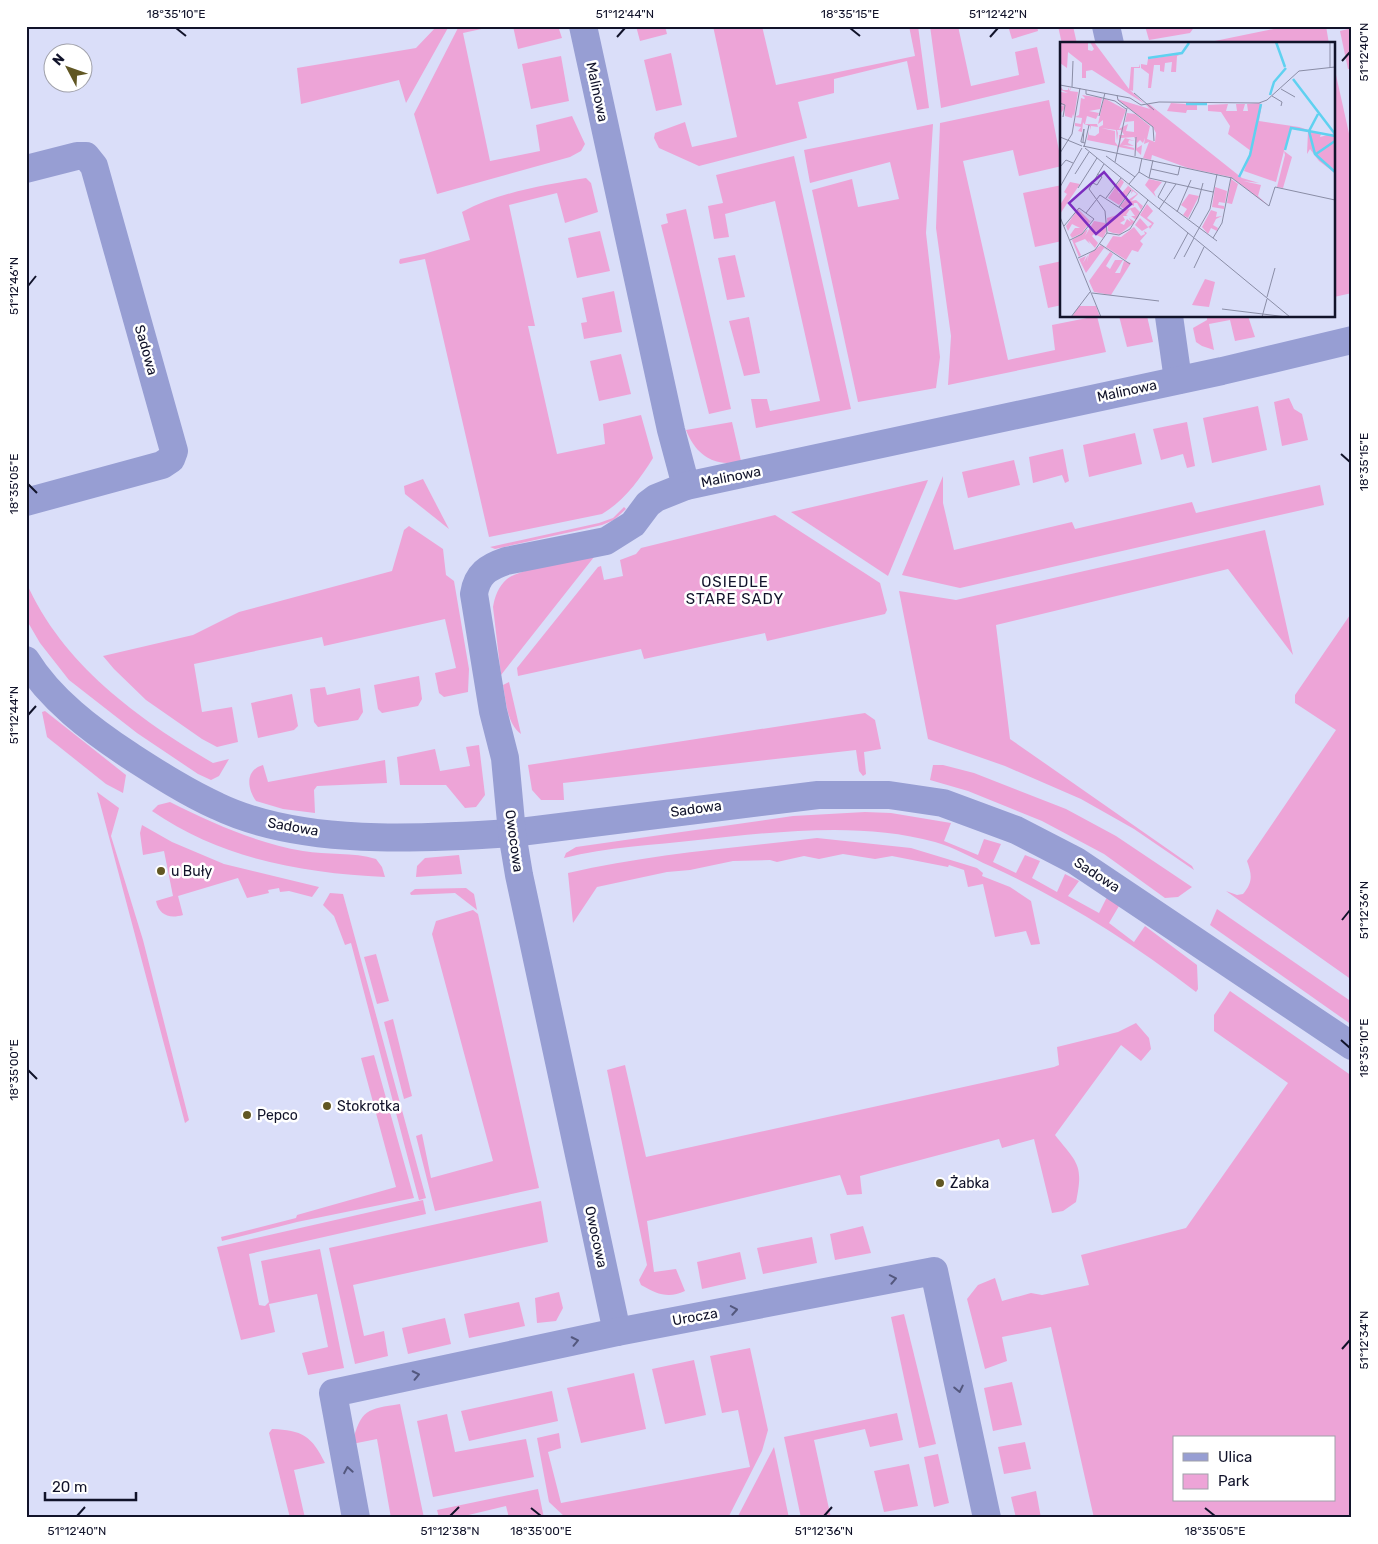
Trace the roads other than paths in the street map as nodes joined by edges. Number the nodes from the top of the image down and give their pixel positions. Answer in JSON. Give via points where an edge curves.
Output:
{"nodes":[{"id":1,"x":583,"y":26,"type":"edge"},
{"id":2,"x":1106,"y":26,"type":"edge"},
{"id":3,"x":1110,"y":42,"type":"edge"},
{"id":4,"x":26,"y":170,"type":"edge"},
{"id":5,"x":1169,"y":318,"type":"edge"},
{"id":6,"x":1352,"y":340,"type":"edge"},
{"id":7,"x":1178,"y":380,"type":"junction"},
{"id":8,"x":686,"y":486,"type":"junction"},
{"id":9,"x":26,"y":502,"type":"edge"},
{"id":10,"x":26,"y":660,"type":"edge"},
{"id":11,"x":512,"y":833,"type":"junction"},
{"id":12,"x":1352,"y":1046,"type":"edge"},
{"id":13,"x":617,"y":1332,"type":"junction"},
{"id":14,"x":356,"y":1518,"type":"edge"},
{"id":15,"x":987,"y":1518,"type":"edge"}],
"edges":[{"from":1,"to":8,"type":"street","name":"Malinowa"},
{"from":2,"to":3,"type":"street"},
{"from":4,"to":9,"type":"street","name":"Sadowa","via":[[77,156],[86,156],[94,166],[174,451],[171,459],[162,465]]},
{"from":5,"to":7,"type":"street"},
{"from":6,"to":7,"type":"street","name":"Malinowa"},
{"from":7,"to":8,"type":"street","name":"Malinowa"},
{"from":8,"to":11,"type":"street","name":"Owocowa","via":[[666,492],[652,501],[633,524],[606,541],[506,561],[491,566],[476,582],[474,594],[505,758]]},
{"from":10,"to":11,"type":"street","name":"Sadowa","via":[[58,698],[104,739],[156,773],[217,807],[243,817],[312,831],[398,838]]},
{"from":11,"to":12,"type":"street","name":"Sadowa","via":[[818,795],[889,795],[943,803],[1016,830],[1076,860]]},
{"from":11,"to":13,"type":"street","name":"Owocowa"},
{"from":14,"to":13,"type":"street","name":"Urocza","one_way":true,"via":[[334,1393]]},
{"from":13,"to":15,"type":"street","name":"Urocza","one_way":true,"via":[[934,1271]]}]}
